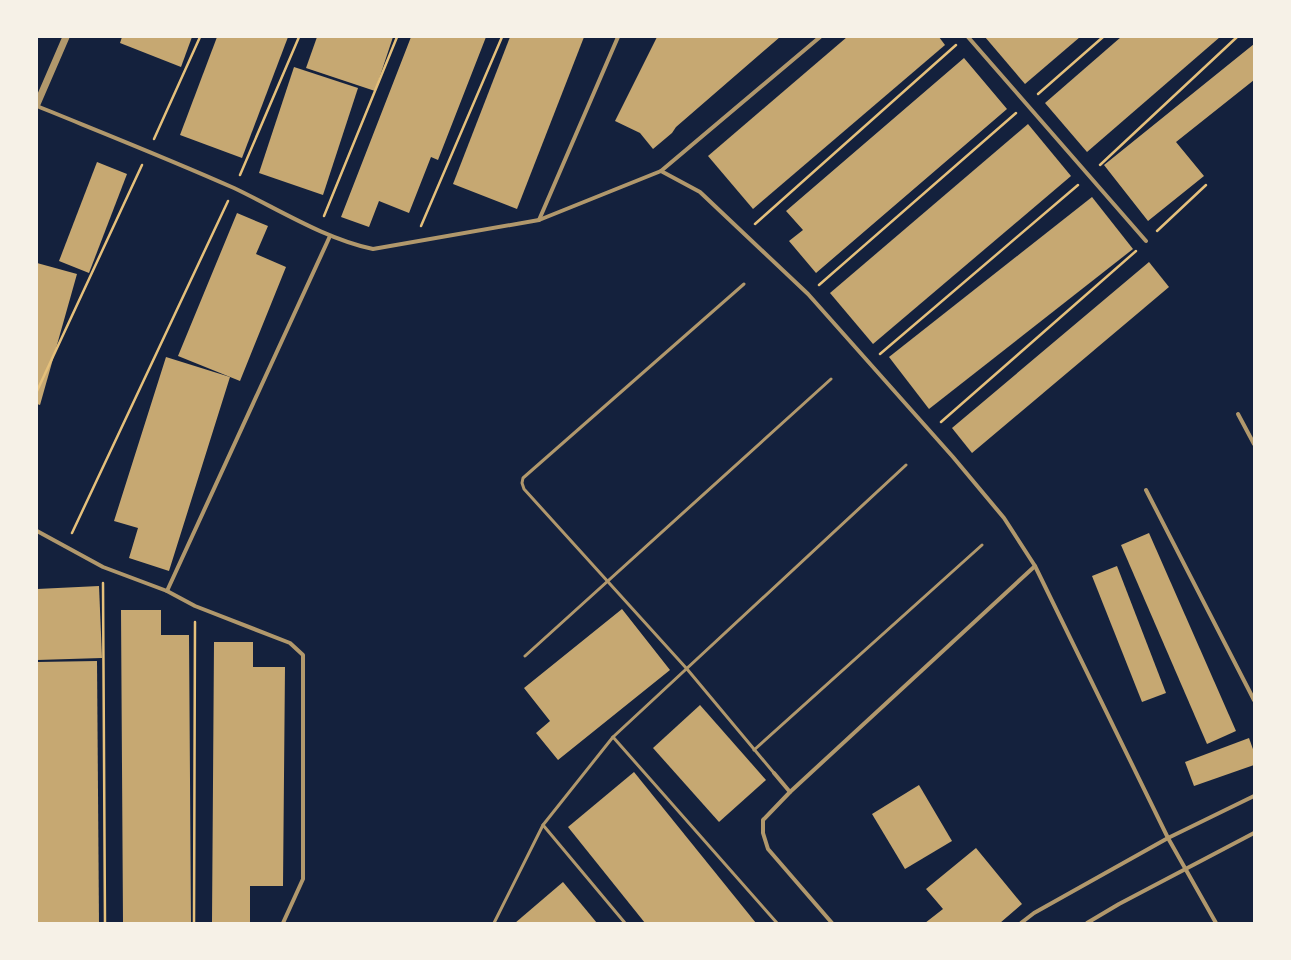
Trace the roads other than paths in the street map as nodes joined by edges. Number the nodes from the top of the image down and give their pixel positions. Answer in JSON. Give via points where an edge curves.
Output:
{"nodes":[{"id":1,"x":66,"y":37,"type":"edge"},
{"id":2,"x":618,"y":37,"type":"edge"},
{"id":3,"x":820,"y":37,"type":"edge"},
{"id":4,"x":968,"y":37,"type":"edge"},
{"id":5,"x":37,"y":105,"type":"edge"},
{"id":6,"x":661,"y":171,"type":"junction"},
{"id":7,"x":539,"y":220,"type":"junction"},
{"id":8,"x":330,"y":236,"type":"junction"},
{"id":9,"x":1146,"y":241,"type":"road end"},
{"id":10,"x":744,"y":284,"type":"dead end"},
{"id":11,"x":831,"y":379,"type":"dead end"},
{"id":12,"x":1238,"y":414,"type":"dead end"},
{"id":13,"x":1254,"y":444,"type":"edge"},
{"id":14,"x":906,"y":465,"type":"dead end"},
{"id":15,"x":1146,"y":490,"type":"dead end"},
{"id":16,"x":37,"y":532,"type":"edge"},
{"id":17,"x":982,"y":545,"type":"dead end"},
{"id":18,"x":1035,"y":566,"type":"junction"},
{"id":19,"x":608,"y":582,"type":"junction"},
{"id":20,"x":166,"y":590,"type":"junction"},
{"id":21,"x":525,"y":656,"type":"dead end"},
{"id":22,"x":687,"y":669,"type":"junction"},
{"id":23,"x":1254,"y":700,"type":"edge"},
{"id":24,"x":613,"y":737,"type":"junction"},
{"id":25,"x":754,"y":750,"type":"junction"},
{"id":26,"x":774,"y":773,"type":"joint"},
{"id":27,"x":790,"y":792,"type":"junction"},
{"id":28,"x":1254,"y":796,"type":"edge"},
{"id":29,"x":543,"y":825,"type":"junction"},
{"id":30,"x":1254,"y":833,"type":"edge"},
{"id":31,"x":1168,"y":838,"type":"junction"},
{"id":32,"x":1185,"y":869,"type":"junction"},
{"id":33,"x":283,"y":923,"type":"edge"},
{"id":34,"x":494,"y":923,"type":"edge"},
{"id":35,"x":625,"y":923,"type":"edge"},
{"id":36,"x":777,"y":923,"type":"edge"},
{"id":37,"x":832,"y":923,"type":"edge"},
{"id":38,"x":1022,"y":923,"type":"edge"},
{"id":39,"x":1087,"y":923,"type":"edge"},
{"id":40,"x":1216,"y":923,"type":"edge"}],
"edges":[{"from":1,"to":5,"type":"street"},
{"from":2,"to":7,"type":"street"},
{"from":3,"to":6,"type":"street"},
{"from":4,"to":9,"type":"street"},
{"from":5,"to":8,"type":"street","via":[[234,189]]},
{"from":6,"to":7,"type":"street"},
{"from":6,"to":18,"type":"street","via":[[700,192],[808,294],[1004,518]]},
{"from":7,"to":8,"type":"street","via":[[373,248],[352,245]]},
{"from":8,"to":20,"type":"street"},
{"from":10,"to":19,"type":"lane","via":[[523,478],[524,489]]},
{"from":11,"to":19,"type":"lane"},
{"from":12,"to":13,"type":"street"},
{"from":14,"to":22,"type":"lane"},
{"from":15,"to":23,"type":"street"},
{"from":16,"to":20,"type":"street","via":[[103,567]]},
{"from":17,"to":25,"type":"lane"},
{"from":18,"to":27,"type":"street"},
{"from":18,"to":31,"type":"street"},
{"from":19,"to":21,"type":"lane"},
{"from":19,"to":22,"type":"lane"},
{"from":20,"to":33,"type":"street","via":[[195,606],[290,643],[303,655],[303,879]]},
{"from":22,"to":24,"type":"lane"},
{"from":22,"to":25,"type":"lane"},
{"from":24,"to":29,"type":"lane"},
{"from":24,"to":36,"type":"lane"},
{"from":25,"to":26,"type":"lane"},
{"from":26,"to":27,"type":"street"},
{"from":27,"to":37,"type":"street","via":[[763,820],[763,833],[768,849]]},
{"from":28,"to":31,"type":"street"},
{"from":29,"to":34,"type":"lane"},
{"from":29,"to":35,"type":"lane"},
{"from":30,"to":32,"type":"street"},
{"from":31,"to":32,"type":"street"},
{"from":31,"to":38,"type":"street","via":[[1034,913]]},
{"from":32,"to":39,"type":"street"},
{"from":32,"to":40,"type":"street"}]}
